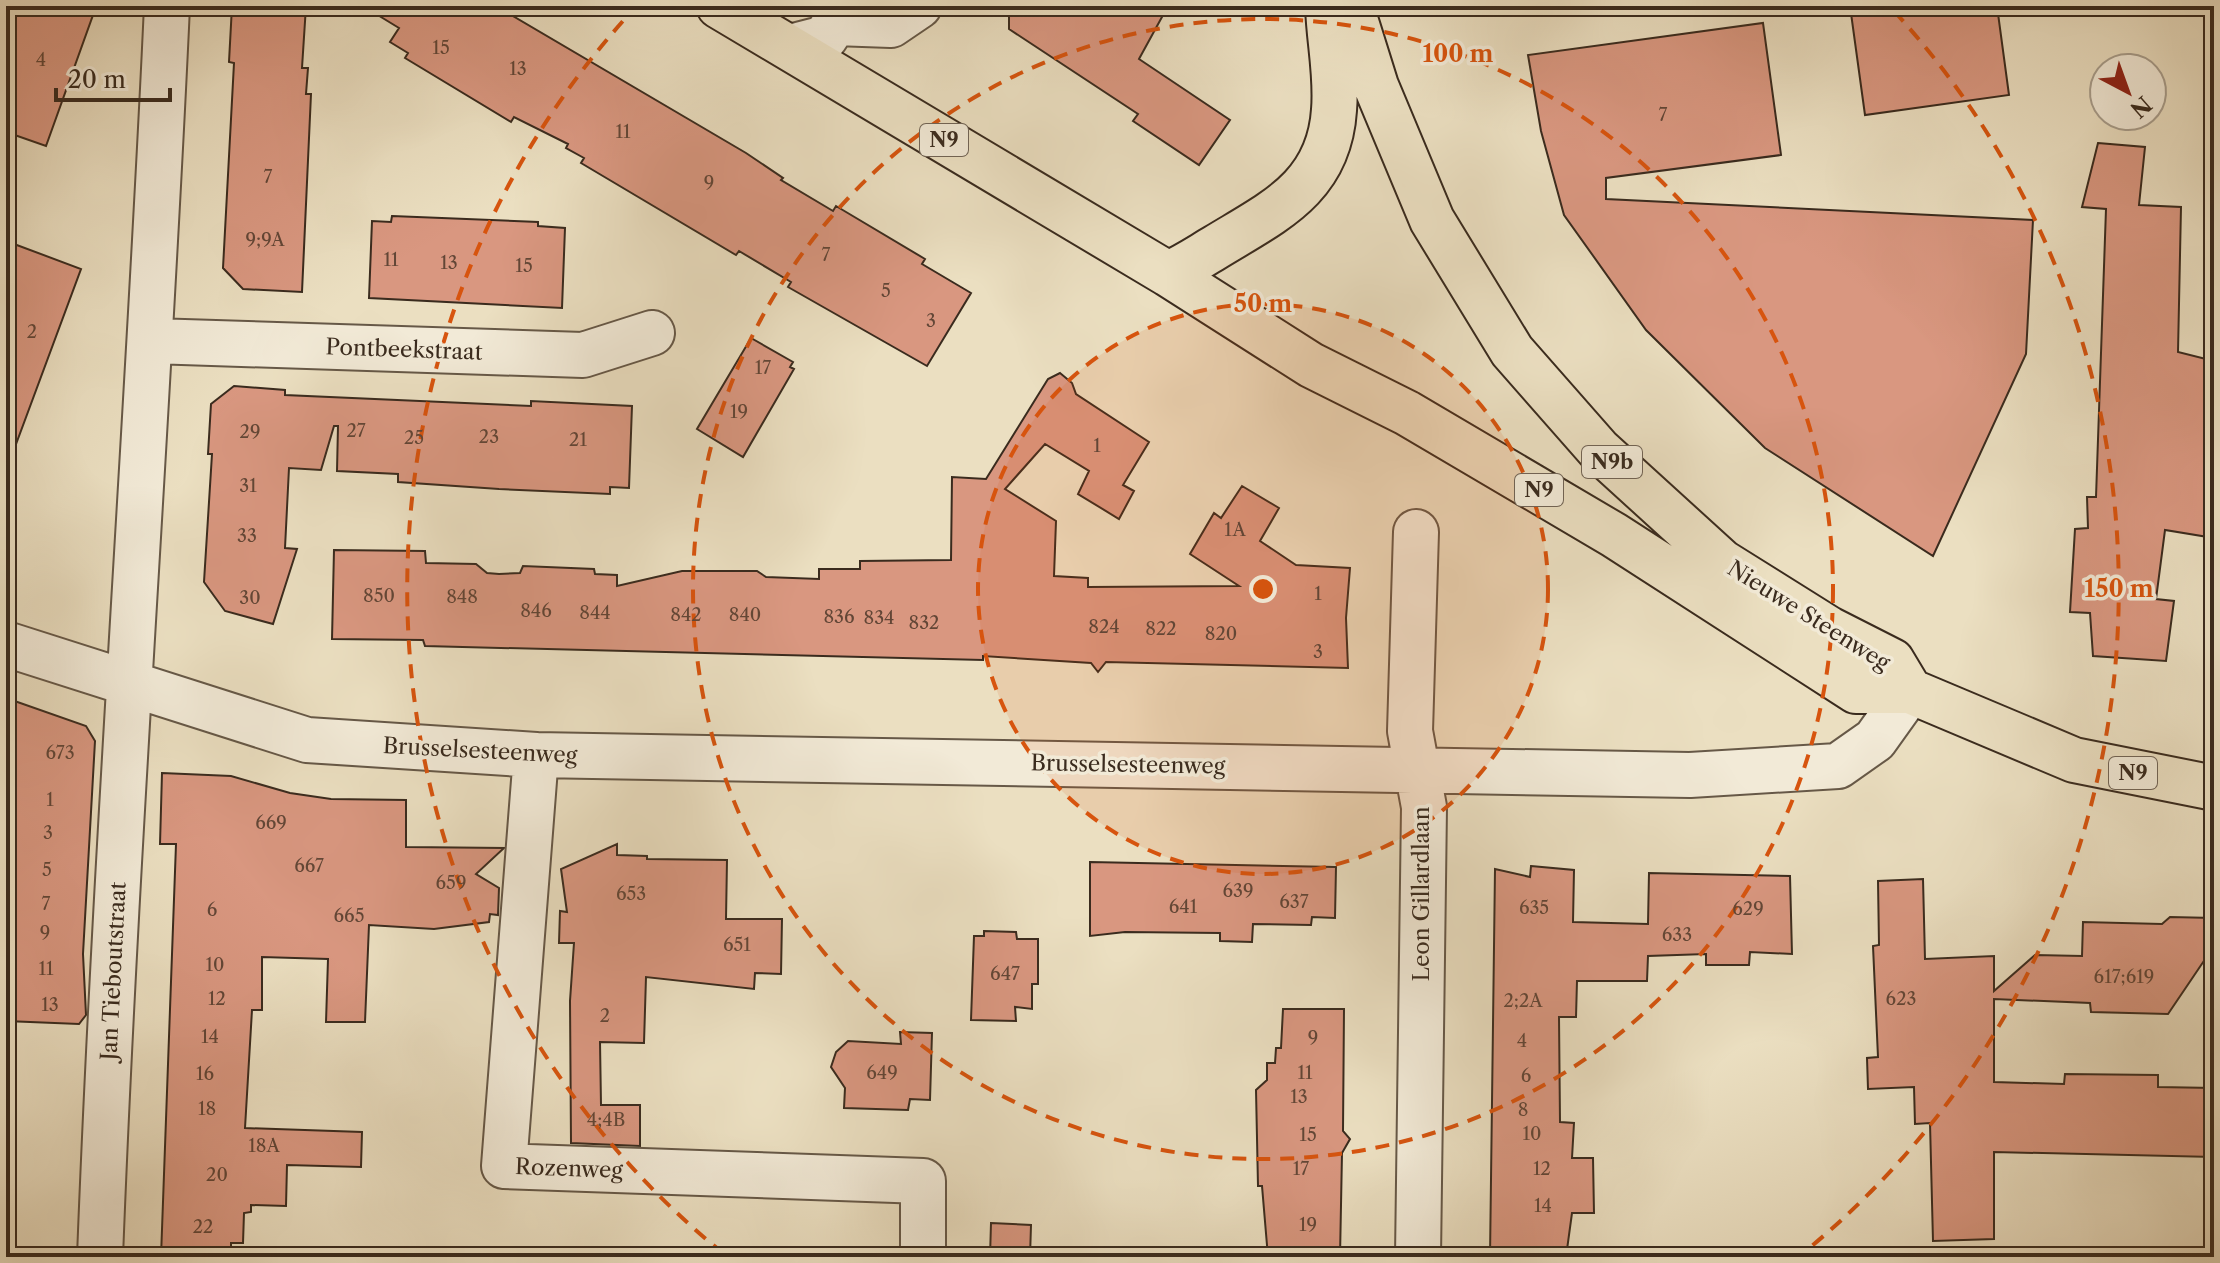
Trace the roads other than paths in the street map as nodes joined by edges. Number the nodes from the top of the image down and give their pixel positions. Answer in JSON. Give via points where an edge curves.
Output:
{"nodes":[{"id":1,"x":167,"y":6,"type":"edge"},
{"id":2,"x":719,"y":6,"type":"edge"},
{"id":3,"x":919,"y":6,"type":"edge"},
{"id":4,"x":1328,"y":6,"type":"edge"},
{"id":5,"x":1351,"y":6,"type":"edge"},
{"id":6,"x":790,"y":47,"type":"junction"},
{"id":7,"x":1168,"y":274,"type":"junction"},
{"id":8,"x":652,"y":333,"type":"dead end"},
{"id":9,"x":152,"y":341,"type":"junction"},
{"id":10,"x":1416,"y":532,"type":"dead end"},
{"id":11,"x":6,"y":644,"type":"edge"},
{"id":12,"x":128,"y":685,"type":"junction"},
{"id":13,"x":1910,"y":691,"type":"junction"},
{"id":14,"x":536,"y":755,"type":"junction"},
{"id":15,"x":1416,"y":769,"type":"junction"},
{"id":16,"x":2214,"y":788,"type":"edge"},
{"id":17,"x":100,"y":1257,"type":"edge"},
{"id":18,"x":923,"y":1257,"type":"edge"},
{"id":19,"x":1418,"y":1257,"type":"edge"}],
"edges":[{"from":1,"to":9,"type":"street"},
{"from":2,"to":6,"type":"main road","number":"N9"},
{"from":3,"to":6,"type":"street","via":[[891,25],[835,23],[825,38]]},
{"from":4,"to":7,"type":"main road","via":[[1334,114],[1308,183],[1284,207]]},
{"from":5,"to":13,"type":"main road","name":"Nieuwe Steenweg","number":"N9b","via":[[1376,86],[1442,241],[1512,351],[1589,439],[1722,562],[1829,629],[1892,661]]},
{"from":6,"to":7,"type":"main road","number":"N9"},
{"from":7,"to":13,"type":"main road","name":"Nieuwe Steenweg","number":"N9","via":[[1311,365],[1407,413],[1614,535],[1856,691]]},
{"from":8,"to":9,"type":"street","name":"Pontbeekstraat","via":[[583,355]]},
{"from":9,"to":12,"type":"street"},
{"from":10,"to":15,"type":"street","name":"Leon Gillardlaan","via":[[1410,731]]},
{"from":11,"to":12,"type":"street","name":"Brusselsesteenweg"},
{"from":12,"to":14,"type":"street","name":"Brusselsesteenweg","via":[[307,740]]},
{"from":12,"to":17,"type":"street","name":"Jan Tieboutstraat"},
{"from":13,"to":15,"type":"street","name":"Brusselsesteenweg","via":[[1875,740],[1838,766],[1690,775]]},
{"from":13,"to":16,"type":"main road","number":"N9","via":[[2074,760]]},
{"from":14,"to":15,"type":"street","name":"Brusselsesteenweg"},
{"from":14,"to":18,"type":"street","name":"Rozenweg","via":[[504,1166],[923,1181]]},
{"from":15,"to":19,"type":"street","name":"Leon Gillardlaan","via":[[1424,807]]}]}
